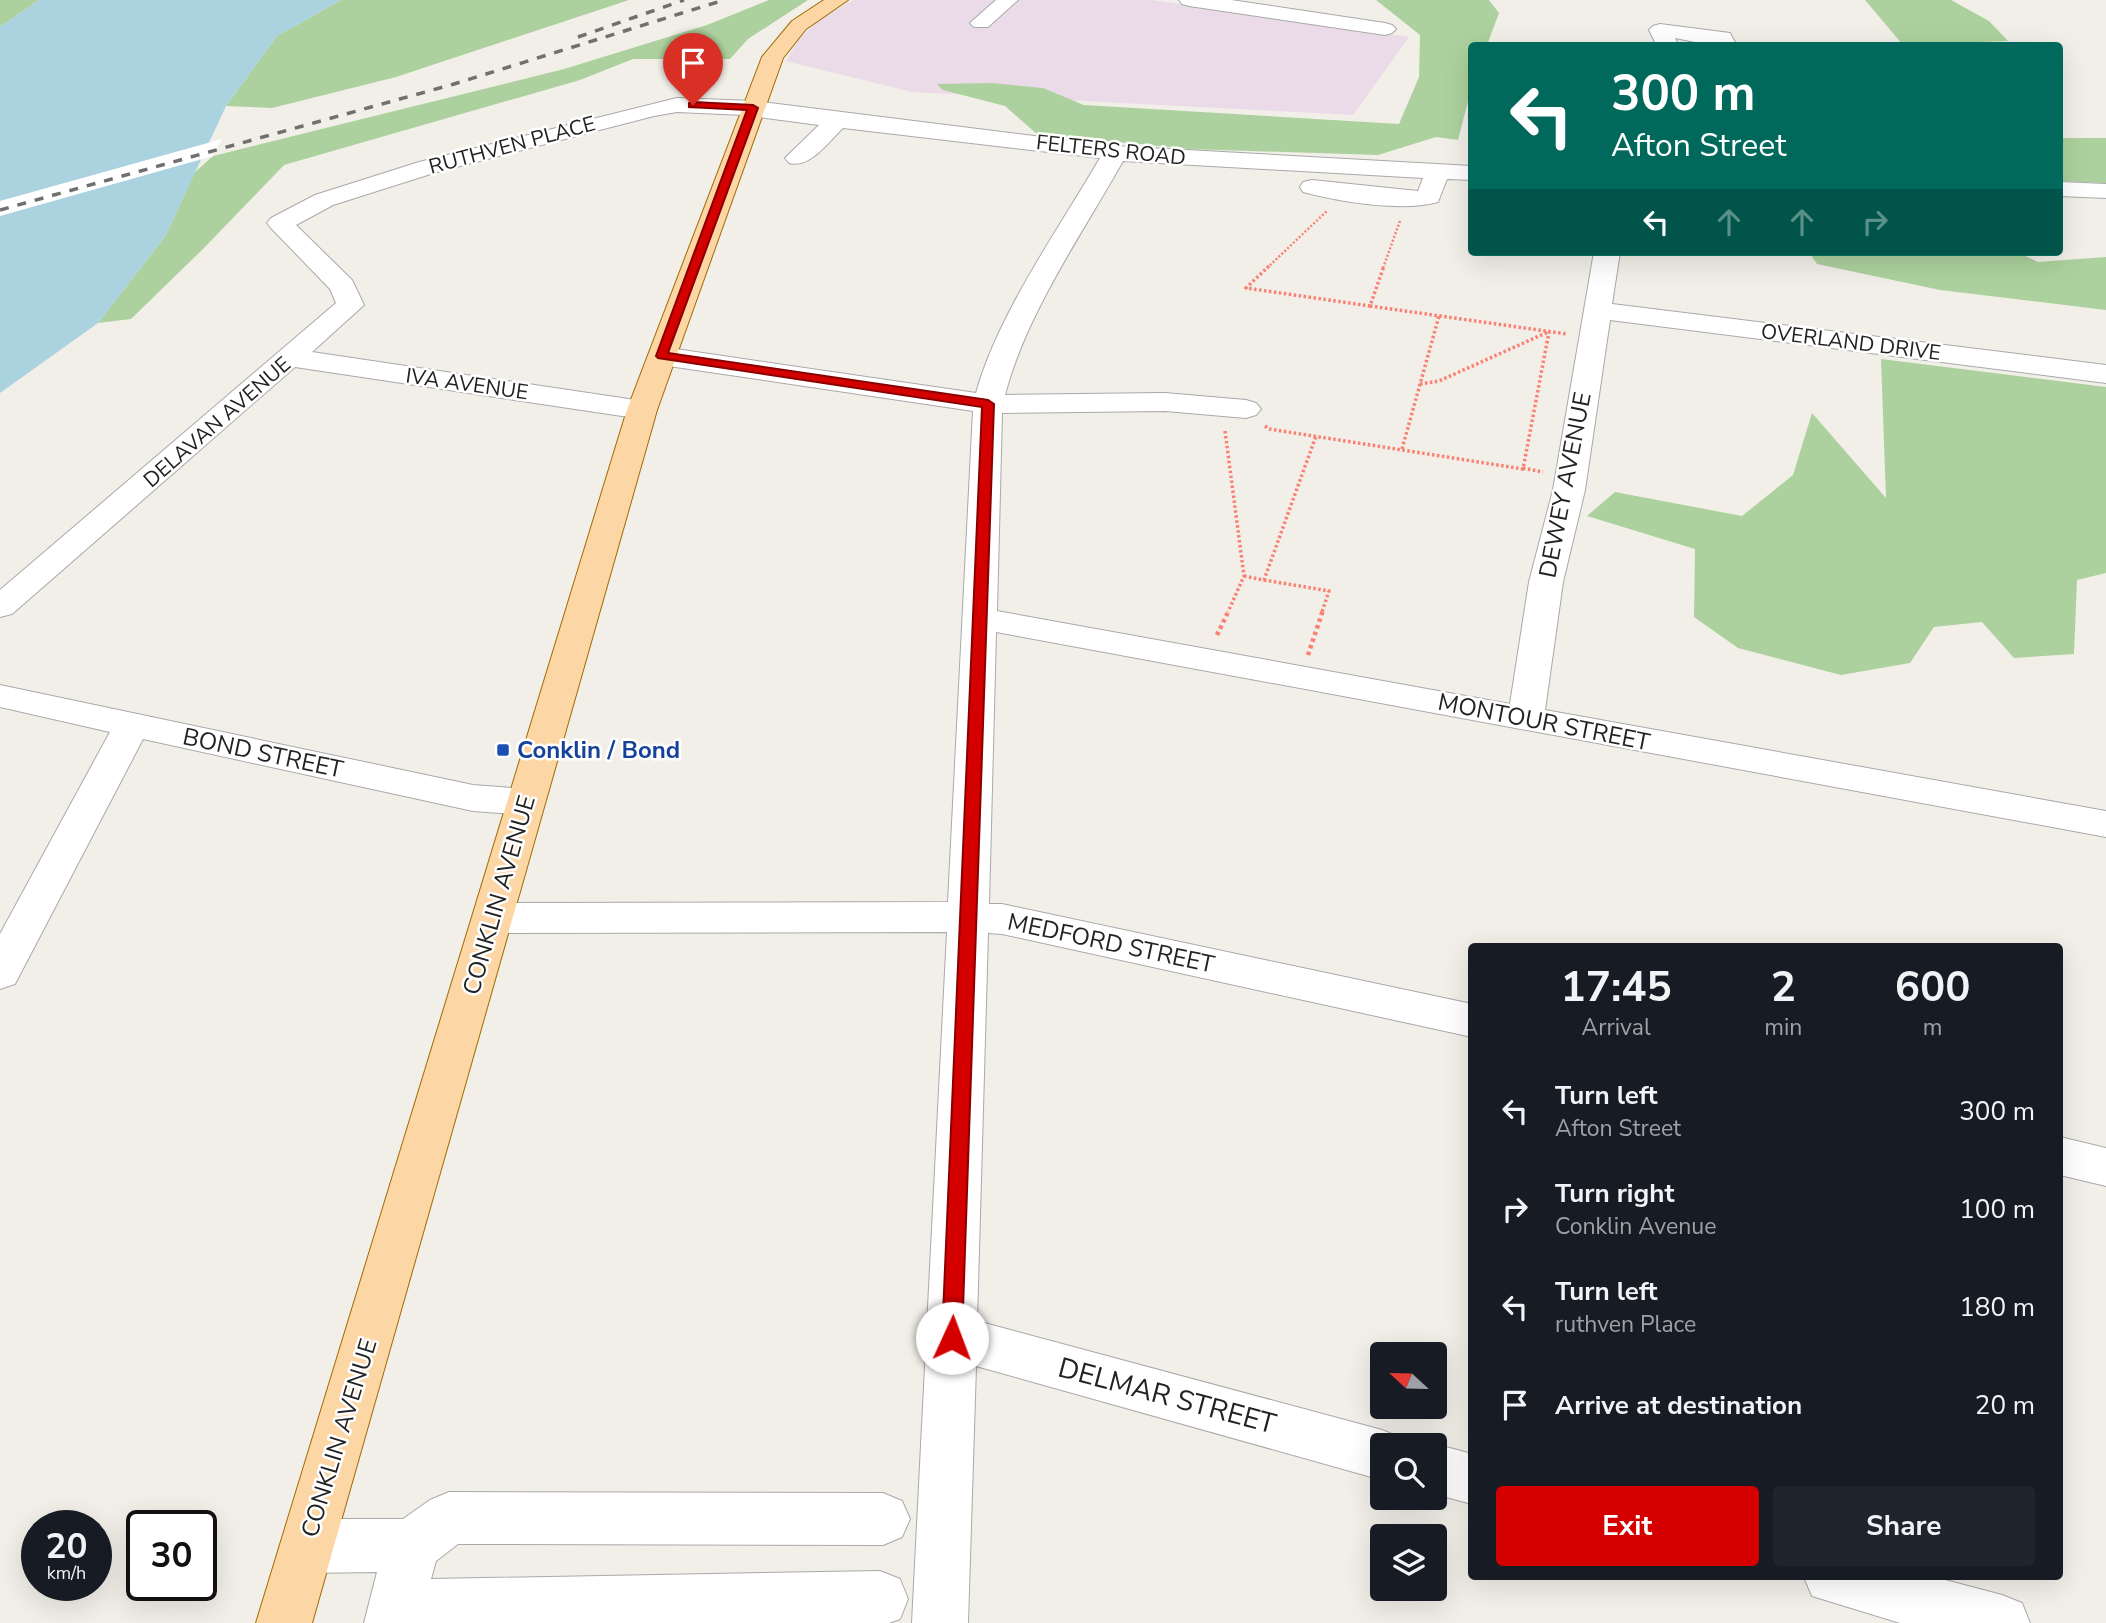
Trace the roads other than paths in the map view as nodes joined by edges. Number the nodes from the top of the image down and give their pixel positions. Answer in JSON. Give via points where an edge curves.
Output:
{"nodes":[{"id":1,"x":838,"y":0,"type":"edge"},
{"id":2,"x":1189,"y":0,"type":"edge"},
{"id":3,"x":1005,"y":2,"type":"edge"},
{"id":4,"x":1215,"y":2,"type":"edge"},
{"id":5,"x":1266,"y":5,"type":"edge"},
{"id":6,"x":981,"y":23,"type":"dead end"},
{"id":7,"x":1385,"y":29,"type":"dead end"},
{"id":8,"x":1666,"y":42,"type":"edge"},
{"id":9,"x":1724,"y":42,"type":"edge"},
{"id":10,"x":753,"y":109,"type":"junction"},
{"id":11,"x":838,"y":120,"type":"junction"},
{"id":12,"x":1115,"y":153,"type":"junction"},
{"id":13,"x":797,"y":159,"type":"dead end"},
{"id":14,"x":1468,"y":164,"type":"edge"},
{"id":15,"x":1437,"y":171,"type":"junction"},
{"id":16,"x":1305,"y":186,"type":"dead end"},
{"id":17,"x":2063,"y":189,"type":"edge"},
{"id":18,"x":2106,"y":191,"type":"edge"},
{"id":19,"x":281,"y":223,"type":"joint"},
{"id":20,"x":1606,"y":256,"type":"edge"},
{"id":21,"x":1596,"y":310,"type":"junction"},
{"id":22,"x":662,"y":356,"type":"junction"},
{"id":23,"x":292,"y":358,"type":"junction"},
{"id":24,"x":2106,"y":374,"type":"edge"},
{"id":25,"x":988,"y":404,"type":"junction"},
{"id":26,"x":642,"y":410,"type":"junction"},
{"id":27,"x":1243,"y":420,"type":"road end"},
{"id":28,"x":0,"y":607,"type":"edge"},
{"id":29,"x":981,"y":619,"type":"junction"},
{"id":30,"x":0,"y":696,"type":"edge"},
{"id":31,"x":1526,"y":718,"type":"junction"},
{"id":32,"x":132,"y":725,"type":"junction"},
{"id":33,"x":526,"y":802,"type":"junction"},
{"id":34,"x":2106,"y":824,"type":"edge"},
{"id":35,"x":968,"y":916,"type":"junction"},
{"id":36,"x":493,"y":918,"type":"junction"},
{"id":37,"x":0,"y":973,"type":"edge"},
{"id":38,"x":1468,"y":1020,"type":"edge"},
{"id":39,"x":2063,"y":1157,"type":"edge"},
{"id":40,"x":2106,"y":1167,"type":"edge"},
{"id":41,"x":952,"y":1338,"type":"junction"},
{"id":42,"x":1370,"y":1452,"type":"edge"},
{"id":43,"x":1447,"y":1472,"type":"edge"},
{"id":44,"x":1468,"y":1478,"type":"edge"},
{"id":45,"x":883,"y":1520,"type":"dead end"},
{"id":46,"x":412,"y":1545,"type":"junction"},
{"id":47,"x":307,"y":1546,"type":"junction"},
{"id":48,"x":1843,"y":1580,"type":"edge"},
{"id":49,"x":880,"y":1599,"type":"dead end"},
{"id":50,"x":394,"y":1615,"type":"edge"},
{"id":51,"x":284,"y":1623,"type":"edge"},
{"id":52,"x":940,"y":1623,"type":"edge"},
{"id":53,"x":2002,"y":1623,"type":"edge"}],
"edges":[{"from":1,"to":10,"type":"main road","name":"CONKLIN AVENUE","via":[[789,34],[773,57]]},
{"from":2,"to":4,"type":"street"},
{"from":3,"to":6,"type":"street"},
{"from":4,"to":5,"type":"street"},
{"from":5,"to":7,"type":"street"},
{"from":8,"to":9,"type":"street","via":[[1660,30],[1722,38]]},
{"from":10,"to":11,"type":"street","name":"FELTERS ROAD"},
{"from":10,"to":19,"type":"street","name":"RUTHVEN PLACE","via":[[653,108],[428,167],[324,200]]},
{"from":10,"to":22,"type":"main road","name":"CONKLIN AVENUE"},
{"from":11,"to":12,"type":"street","name":"FELTERS ROAD"},
{"from":11,"to":13,"type":"street"},
{"from":12,"to":15,"type":"street","name":"FELTERS ROAD"},
{"from":12,"to":25,"type":"street","via":[[999,363]]},
{"from":14,"to":15,"type":"street","name":"FELTERS ROAD"},
{"from":15,"to":16,"type":"street","via":[[1429,197],[1420,199]]},
{"from":17,"to":18,"type":"street"},
{"from":19,"to":23,"type":"street","name":"DELAVAN AVENUE","via":[[342,286],[350,305]]},
{"from":20,"to":21,"type":"street","name":"DEWEY AVENUE"},
{"from":21,"to":24,"type":"street","name":"OVERLAND DRIVE"},
{"from":21,"to":31,"type":"street","name":"DEWEY AVENUE","via":[[1569,491],[1546,582]]},
{"from":22,"to":25,"type":"street"},
{"from":22,"to":26,"type":"main road","name":"CONKLIN AVENUE"},
{"from":23,"to":26,"type":"street","name":"IVA AVENUE"},
{"from":23,"to":28,"type":"street","name":"DELAVAN AVENUE"},
{"from":25,"to":27,"type":"street","via":[[1164,402]]},
{"from":25,"to":29,"type":"street"},
{"from":26,"to":33,"type":"main road","name":"CONKLIN AVENUE"},
{"from":29,"to":31,"type":"street","name":"MONTOUR STREET"},
{"from":29,"to":35,"type":"street"},
{"from":30,"to":32,"type":"street","name":"BOND STREET"},
{"from":31,"to":34,"type":"street","name":"MONTOUR STREET"},
{"from":32,"to":33,"type":"street","name":"BOND STREET","via":[[473,798]]},
{"from":32,"to":37,"type":"street"},
{"from":33,"to":36,"type":"main road","name":"CONKLIN AVENUE"},
{"from":35,"to":36,"type":"street","name":"MEDFORD STREET"},
{"from":35,"to":38,"type":"street","name":"MEDFORD STREET","via":[[1002,919]]},
{"from":35,"to":41,"type":"street"},
{"from":36,"to":47,"type":"main road","name":"CONKLIN AVENUE"},
{"from":39,"to":40,"type":"street"},
{"from":41,"to":42,"type":"street","name":"DELMAR STREET"},
{"from":41,"to":52,"type":"street"},
{"from":43,"to":44,"type":"street"},
{"from":45,"to":46,"type":"street","via":[[449,1518]]},
{"from":46,"to":47,"type":"street"},
{"from":46,"to":50,"type":"street"},
{"from":47,"to":51,"type":"main road","name":"CONKLIN AVENUE"},
{"from":48,"to":53,"type":"street"},
{"from":49,"to":50,"type":"street"}]}
